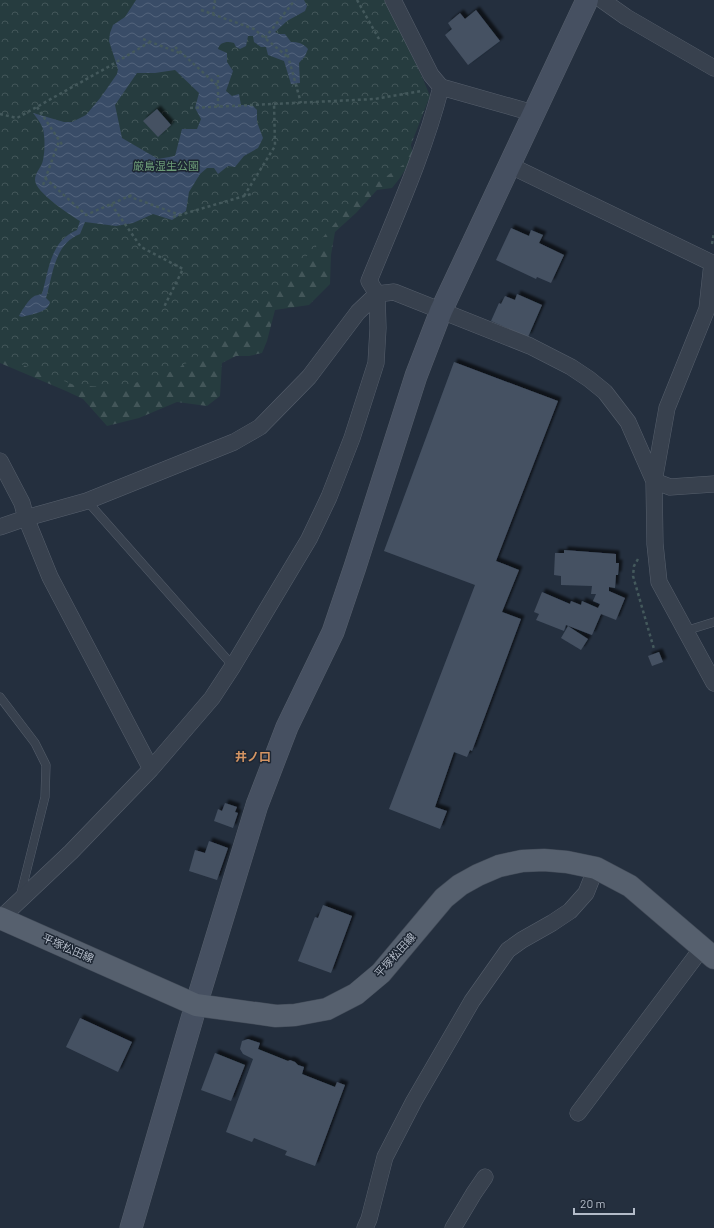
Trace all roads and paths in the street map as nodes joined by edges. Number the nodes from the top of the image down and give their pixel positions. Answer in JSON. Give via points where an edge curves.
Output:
{"nodes":[{"id":1,"x":215,"y":0,"type":"edge"},
{"id":2,"x":295,"y":0,"type":"edge"},
{"id":3,"x":357,"y":0,"type":"edge"},
{"id":4,"x":393,"y":0,"type":"edge"},
{"id":5,"x":587,"y":0,"type":"edge"},
{"id":6,"x":602,"y":0,"type":"edge"},
{"id":7,"x":201,"y":10,"type":"dead end"},
{"id":8,"x":213,"y":15,"type":"junction"},
{"id":9,"x":264,"y":38,"type":"junction"},
{"id":10,"x":143,"y":39,"type":"dead end"},
{"id":11,"x":379,"y":39,"type":"dead end"},
{"id":12,"x":150,"y":42,"type":"junction"},
{"id":13,"x":175,"y":47,"type":"dead end"},
{"id":14,"x":286,"y":48,"type":"dead end"},
{"id":15,"x":184,"y":55,"type":"junction"},
{"id":16,"x":289,"y":58,"type":"junction"},
{"id":17,"x":714,"y":68,"type":"edge"},
{"id":18,"x":218,"y":75,"type":"dead end"},
{"id":19,"x":218,"y":86,"type":"junction"},
{"id":20,"x":441,"y":87,"type":"junction"},
{"id":21,"x":416,"y":92,"type":"dead end"},
{"id":22,"x":274,"y":103,"type":"junction"},
{"id":23,"x":301,"y":103,"type":"junction"},
{"id":24,"x":37,"y":107,"type":"junction"},
{"id":25,"x":218,"y":107,"type":"junction"},
{"id":26,"x":190,"y":108,"type":"dead end"},
{"id":27,"x":533,"y":113,"type":"junction"},
{"id":28,"x":0,"y":114,"type":"edge"},
{"id":29,"x":59,"y":142,"type":"junction"},
{"id":30,"x":62,"y":146,"type":"dead end"},
{"id":31,"x":509,"y":165,"type":"junction"},
{"id":32,"x":45,"y":178,"type":"junction"},
{"id":33,"x":42,"y":185,"type":"dead end"},
{"id":34,"x":134,"y":194,"type":"dead end"},
{"id":35,"x":251,"y":194,"type":"dead end"},
{"id":36,"x":128,"y":196,"type":"junction"},
{"id":37,"x":244,"y":196,"type":"junction"},
{"id":38,"x":111,"y":204,"type":"junction"},
{"id":39,"x":180,"y":215,"type":"junction"},
{"id":40,"x":173,"y":217,"type":"dead end"},
{"id":41,"x":377,"y":294,"type":"junction"},
{"id":42,"x":164,"y":307,"type":"dead end"},
{"id":43,"x":441,"y":311,"type":"junction"},
{"id":44,"x":0,"y":460,"type":"edge"},
{"id":45,"x":654,"y":481,"type":"junction"},
{"id":46,"x":714,"y":484,"type":"edge"},
{"id":47,"x":87,"y":501,"type":"junction"},
{"id":48,"x":26,"y":518,"type":"junction"},
{"id":49,"x":0,"y":527,"type":"edge"},
{"id":50,"x":714,"y":622,"type":"edge"},
{"id":51,"x":685,"y":631,"type":"junction"},
{"id":52,"x":233,"y":666,"type":"junction"},
{"id":53,"x":714,"y":683,"type":"edge"},
{"id":54,"x":0,"y":697,"type":"edge"},
{"id":55,"x":151,"y":769,"type":"junction"},
{"id":56,"x":596,"y":868,"type":"junction"},
{"id":57,"x":19,"y":902,"type":"junction"},
{"id":58,"x":0,"y":918,"type":"edge"},
{"id":59,"x":708,"y":953,"type":"edge"},
{"id":60,"x":196,"y":1005,"type":"junction"},
{"id":61,"x":578,"y":1112,"type":"dead end"},
{"id":62,"x":485,"y":1177,"type":"dead end"},
{"id":63,"x":132,"y":1228,"type":"edge"},
{"id":64,"x":365,"y":1228,"type":"edge"},
{"id":65,"x":453,"y":1228,"type":"edge"}],
"edges":[{"from":1,"to":8,"type":"path"},
{"from":2,"to":9,"type":"path"},
{"from":3,"to":11,"type":"path"},
{"from":4,"to":20,"type":"street","via":[[431,75]]},
{"from":5,"to":27,"type":"street"},
{"from":6,"to":17,"type":"street","via":[[626,17]]},
{"from":7,"to":8,"type":"path"},
{"from":8,"to":9,"type":"path","via":[[254,30]]},
{"from":9,"to":16,"type":"path"},
{"from":10,"to":12,"type":"path"},
{"from":12,"to":15,"type":"path"},
{"from":12,"to":24,"type":"path"},
{"from":13,"to":15,"type":"path"},
{"from":14,"to":16,"type":"path"},
{"from":15,"to":19,"type":"path"},
{"from":16,"to":23,"type":"path"},
{"from":18,"to":19,"type":"path"},
{"from":19,"to":25,"type":"path"},
{"from":20,"to":27,"type":"street"},
{"from":20,"to":41,"type":"street","via":[[410,181],[369,281]]},
{"from":21,"to":23,"type":"path","via":[[375,99]]},
{"from":22,"to":23,"type":"path"},
{"from":22,"to":25,"type":"path"},
{"from":22,"to":37,"type":"path","via":[[275,146]]},
{"from":24,"to":28,"type":"path","via":[[17,118]]},
{"from":24,"to":29,"type":"path"},
{"from":25,"to":26,"type":"path"},
{"from":27,"to":31,"type":"street"},
{"from":29,"to":30,"type":"path"},
{"from":29,"to":32,"type":"path"},
{"from":31,"to":43,"type":"street"},
{"from":31,"to":45,"type":"street","via":[[712,263],[707,309],[667,408]]},
{"from":32,"to":33,"type":"path"},
{"from":32,"to":38,"type":"path","via":[[86,215]]},
{"from":34,"to":36,"type":"path"},
{"from":35,"to":37,"type":"path"},
{"from":36,"to":38,"type":"path"},
{"from":36,"to":39,"type":"path"},
{"from":37,"to":39,"type":"path"},
{"from":38,"to":42,"type":"path","via":[[141,248],[183,269]]},
{"from":39,"to":40,"type":"path"},
{"from":41,"to":43,"type":"street","via":[[394,292]]},
{"from":41,"to":47,"type":"street","via":[[358,312],[309,377],[260,427],[234,442]]},
{"from":41,"to":52,"type":"street","via":[[376,363],[352,438],[309,539]]},
{"from":43,"to":45,"type":"street","via":[[530,346],[571,367],[594,383],[605,392],[628,422]]},
{"from":43,"to":60,"type":"street","via":[[416,376],[332,632],[287,727],[257,805]]},
{"from":44,"to":48,"type":"street","via":[[22,503]]},
{"from":45,"to":46,"type":"street","via":[[670,487]]},
{"from":45,"to":51,"type":"street","via":[[655,544],[659,582]]},
{"from":47,"to":48,"type":"street"},
{"from":47,"to":52,"type":"lane"},
{"from":48,"to":49,"type":"street"},
{"from":48,"to":55,"type":"street","via":[[50,577]]},
{"from":50,"to":51,"type":"lane"},
{"from":51,"to":53,"type":"street"},
{"from":52,"to":55,"type":"street","via":[[212,698]]},
{"from":54,"to":57,"type":"lane","via":[[35,742],[46,765],[45,797]]},
{"from":55,"to":57,"type":"street"},
{"from":56,"to":59,"type":"main road","name":"平塚松田線","via":[[630,886]]},
{"from":56,"to":60,"type":"main road","name":"平塚松田線","via":[[567,862],[522,861],[499,866],[478,875],[444,898],[381,973],[356,994],[327,1009],[276,1016]]},
{"from":56,"to":64,"type":"street","via":[[586,893],[570,911],[508,950],[472,1001],[385,1157]]},
{"from":57,"to":58,"type":"street"},
{"from":58,"to":60,"type":"main road","name":"平塚松田線"},
{"from":59,"to":61,"type":"street"},
{"from":60,"to":63,"type":"street"},
{"from":62,"to":65,"type":"street"}]}
